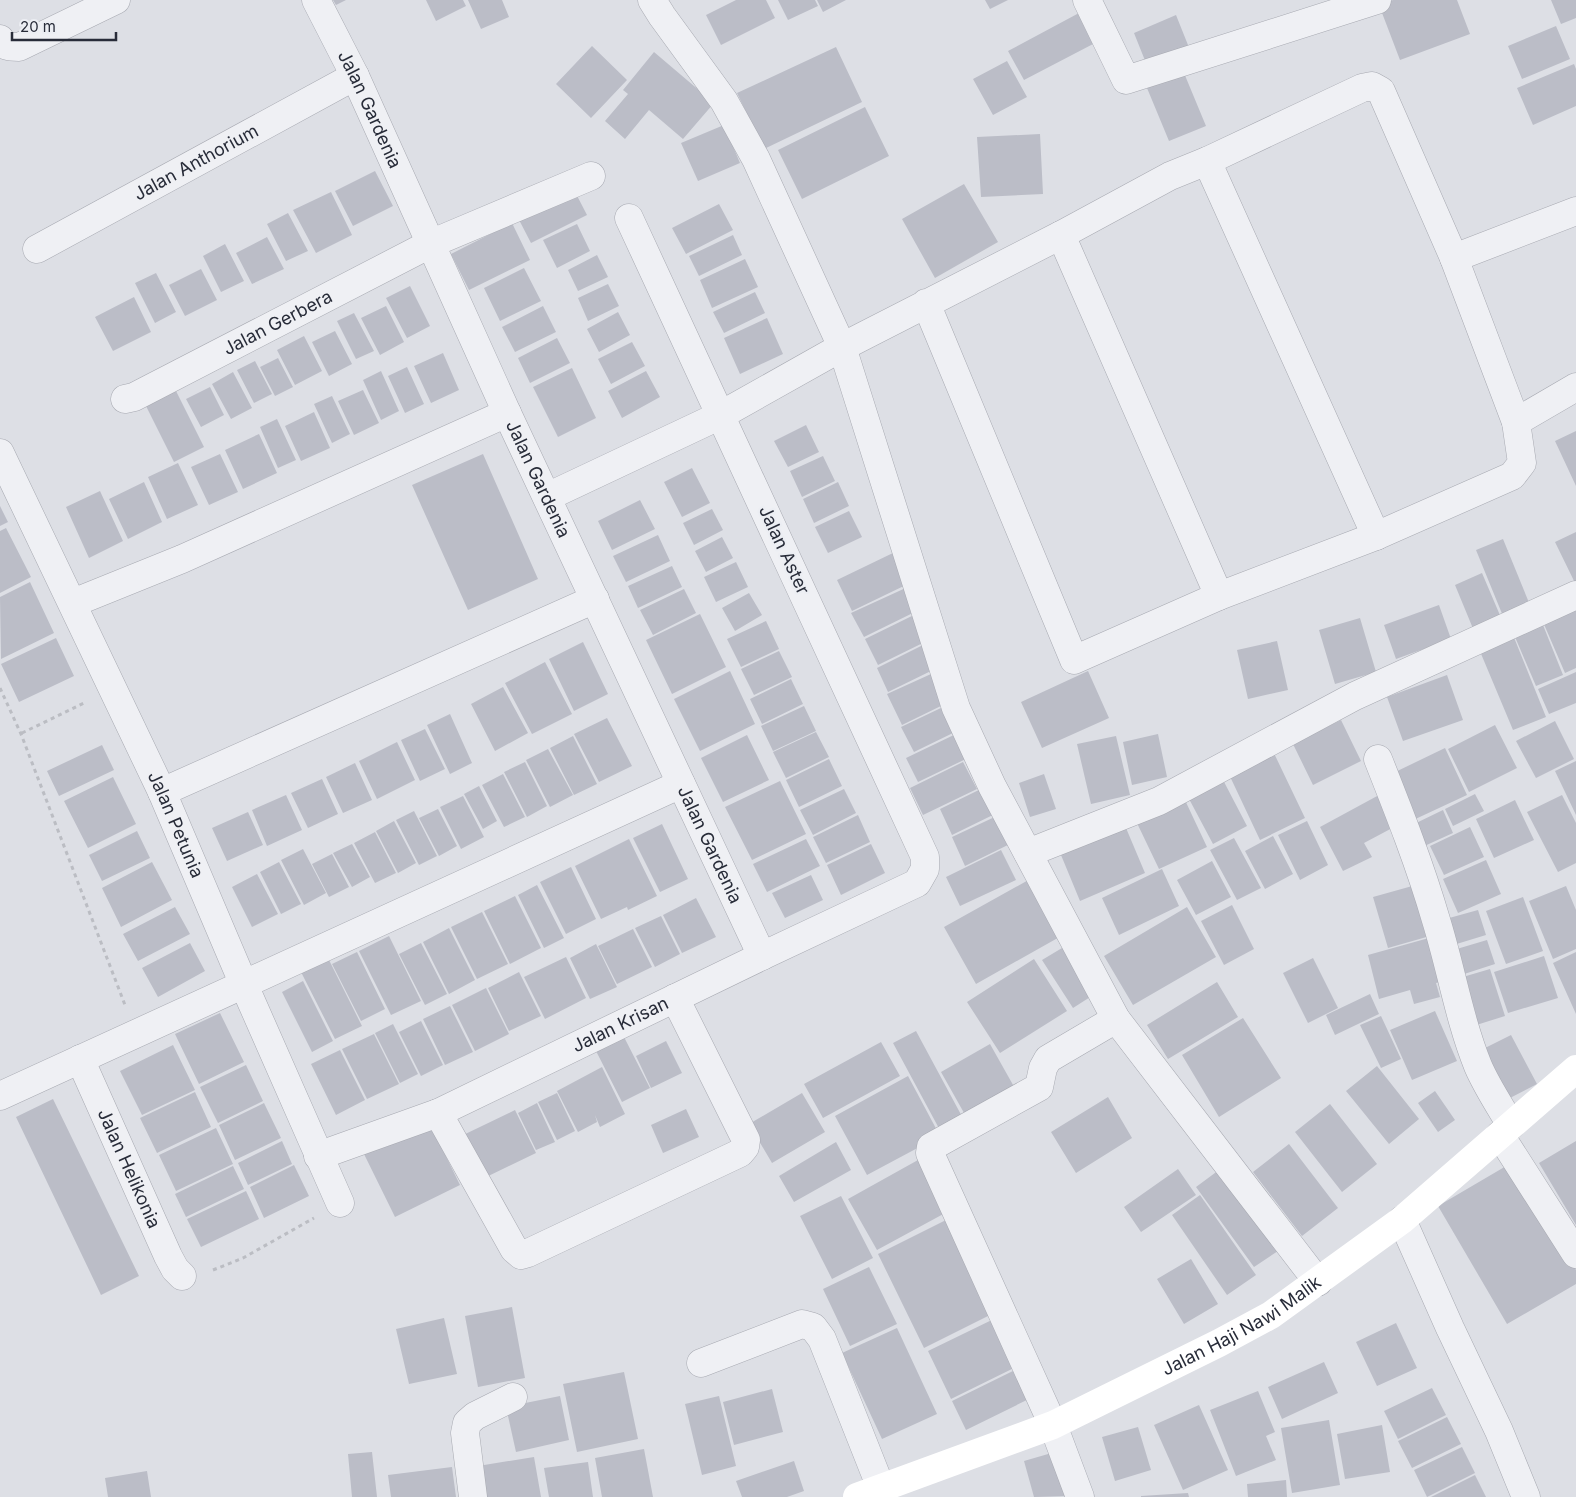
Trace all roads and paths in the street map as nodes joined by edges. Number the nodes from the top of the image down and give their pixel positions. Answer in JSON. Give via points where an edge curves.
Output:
{"nodes":[{"id":1,"x":116,"y":0,"type":"edge"},
{"id":2,"x":316,"y":0,"type":"edge"},
{"id":3,"x":652,"y":0,"type":"edge"},
{"id":4,"x":1087,"y":0,"type":"edge"},
{"id":5,"x":1377,"y":0,"type":"edge"},
{"id":6,"x":0,"y":39,"type":"edge"},
{"id":7,"x":355,"y":76,"type":"junction"},
{"id":8,"x":1207,"y":161,"type":"junction"},
{"id":9,"x":591,"y":176,"type":"dead end"},
{"id":10,"x":1576,"y":211,"type":"edge"},
{"id":11,"x":629,"y":218,"type":"dead end"},
{"id":12,"x":1061,"y":235,"type":"junction"},
{"id":13,"x":430,"y":244,"type":"junction"},
{"id":14,"x":38,"y":249,"type":"dead end"},
{"id":15,"x":1454,"y":258,"type":"junction"},
{"id":16,"x":926,"y":302,"type":"junction"},
{"id":17,"x":842,"y":347,"type":"junction"},
{"id":18,"x":1576,"y":387,"type":"edge"},
{"id":19,"x":125,"y":399,"type":"dead end"},
{"id":20,"x":507,"y":413,"type":"junction"},
{"id":21,"x":721,"y":415,"type":"junction"},
{"id":22,"x":1516,"y":422,"type":"junction"},
{"id":23,"x":0,"y":453,"type":"edge"},
{"id":24,"x":547,"y":497,"type":"junction"},
{"id":25,"x":1376,"y":536,"type":"junction"},
{"id":26,"x":1576,"y":594,"type":"edge"},
{"id":27,"x":1219,"y":596,"type":"junction"},
{"id":28,"x":595,"y":598,"type":"junction"},
{"id":29,"x":73,"y":603,"type":"junction"},
{"id":30,"x":0,"y":688,"type":"edge"},
{"id":31,"x":113,"y":689,"type":"junction"},
{"id":32,"x":22,"y":734,"type":"junction"},
{"id":33,"x":1378,"y":759,"type":"dead end"},
{"id":34,"x":682,"y":784,"type":"junction"},
{"id":35,"x":162,"y":792,"type":"junction"},
{"id":36,"x":1028,"y":853,"type":"junction"},
{"id":37,"x":917,"y":884,"type":"joint"},
{"id":38,"x":762,"y":956,"type":"junction"},
{"id":39,"x":244,"y":985,"type":"junction"},
{"id":40,"x":675,"y":998,"type":"junction"},
{"id":41,"x":1116,"y":1019,"type":"junction"},
{"id":42,"x":136,"y":1034,"type":"junction"},
{"id":43,"x":80,"y":1059,"type":"junction"},
{"id":44,"x":1576,"y":1069,"type":"edge"},
{"id":45,"x":0,"y":1096,"type":"edge"},
{"id":46,"x":438,"y":1113,"type":"junction"},
{"id":47,"x":1506,"y":1130,"type":"junction"},
{"id":48,"x":318,"y":1156,"type":"junction"},
{"id":49,"x":340,"y":1203,"type":"joint"},
{"id":50,"x":1402,"y":1220,"type":"junction"},
{"id":51,"x":1576,"y":1254,"type":"edge"},
{"id":52,"x":182,"y":1276,"type":"joint"},
{"id":53,"x":1318,"y":1282,"type":"junction"},
{"id":54,"x":701,"y":1363,"type":"dead end"},
{"id":55,"x":513,"y":1397,"type":"dead end"},
{"id":56,"x":1053,"y":1425,"type":"junction"},
{"id":57,"x":869,"y":1492,"type":"edge"},
{"id":58,"x":473,"y":1497,"type":"edge"},
{"id":59,"x":1080,"y":1497,"type":"edge"},
{"id":60,"x":1526,"y":1497,"type":"edge"}],
"edges":[{"from":1,"to":6,"type":"street","via":[[19,46],[7,47]]},
{"from":2,"to":7,"type":"street","name":"Jalan Gardenia"},
{"from":3,"to":17,"type":"street","via":[[724,102],[756,159]]},
{"from":4,"to":5,"type":"street","via":[[1126,80]]},
{"from":7,"to":13,"type":"street","name":"Jalan Gardenia"},
{"from":7,"to":14,"type":"street","name":"Jalan Anthorium"},
{"from":8,"to":12,"type":"street","via":[[1170,176]]},
{"from":8,"to":15,"type":"street","via":[[1372,86],[1381,91]]},
{"from":8,"to":25,"type":"street"},
{"from":9,"to":13,"type":"street","name":"Jalan Gerbera"},
{"from":10,"to":15,"type":"street"},
{"from":11,"to":21,"type":"street","name":"Jalan Aster"},
{"from":12,"to":16,"type":"street"},
{"from":12,"to":27,"type":"street"},
{"from":13,"to":19,"type":"street","name":"Jalan Gerbera"},
{"from":13,"to":20,"type":"street","name":"Jalan Gardenia"},
{"from":15,"to":22,"type":"street"},
{"from":16,"to":17,"type":"street"},
{"from":16,"to":27,"type":"street","via":[[1074,660]]},
{"from":17,"to":21,"type":"street"},
{"from":17,"to":36,"type":"street","via":[[956,708]]},
{"from":18,"to":22,"type":"street"},
{"from":20,"to":24,"type":"street","name":"Jalan Gardenia"},
{"from":20,"to":29,"type":"street","via":[[182,559]]},
{"from":21,"to":24,"type":"street"},
{"from":21,"to":37,"type":"street","name":"Jalan Aster","via":[[925,857],[925,869]]},
{"from":22,"to":25,"type":"street","via":[[1522,463],[1512,476]]},
{"from":23,"to":29,"type":"street","name":"Jalan Petunia"},
{"from":24,"to":28,"type":"street","name":"Jalan Gardenia"},
{"from":25,"to":27,"type":"street"},
{"from":26,"to":36,"type":"street","via":[[1355,696],[1160,801]]},
{"from":28,"to":34,"type":"street","name":"Jalan Gardenia"},
{"from":28,"to":35,"type":"street"},
{"from":29,"to":31,"type":"street","name":"Jalan Petunia"},
{"from":30,"to":32,"type":"path"},
{"from":31,"to":32,"type":"path"},
{"from":31,"to":35,"type":"street","name":"Jalan Petunia"},
{"from":32,"to":42,"type":"path"},
{"from":33,"to":47,"type":"street","via":[[1412,842],[1478,1065]]},
{"from":34,"to":38,"type":"street","name":"Jalan Gardenia"},
{"from":34,"to":39,"type":"street"},
{"from":35,"to":39,"type":"street","name":"Jalan Petunia"},
{"from":36,"to":41,"type":"street"},
{"from":37,"to":38,"type":"street","name":"Jalan Krisan"},
{"from":38,"to":40,"type":"street","name":"Jalan Krisan"},
{"from":39,"to":42,"type":"street"},
{"from":39,"to":48,"type":"street","name":"Jalan Petunia"},
{"from":40,"to":46,"type":"street","name":"Jalan Krisan"},
{"from":40,"to":46,"type":"street","via":[[746,1140],[746,1147],[740,1153],[521,1255],[514,1249]]},
{"from":41,"to":53,"type":"street"},
{"from":41,"to":56,"type":"street","via":[[1048,1059],[1039,1087],[930,1150]]},
{"from":42,"to":43,"type":"street"},
{"from":43,"to":45,"type":"street"},
{"from":43,"to":52,"type":"street","name":"Jalan Helikonia","via":[[168,1256]]},
{"from":44,"to":47,"type":"main road","name":"Jalan Haji Nawi Malik"},
{"from":46,"to":48,"type":"street","name":"Jalan Krisan"},
{"from":47,"to":50,"type":"main road","name":"Jalan Haji Nawi Malik"},
{"from":47,"to":51,"type":"street"},
{"from":48,"to":49,"type":"street","name":"Jalan Petunia"},
{"from":49,"to":52,"type":"path","via":[[243,1258],[192,1278]]},
{"from":50,"to":53,"type":"main road","name":"Jalan Haji Nawi Malik"},
{"from":50,"to":60,"type":"street","via":[[1500,1431]]},
{"from":53,"to":56,"type":"main road","name":"Jalan Haji Nawi Malik","via":[[1271,1315]]},
{"from":54,"to":57,"type":"street","via":[[802,1324],[813,1327],[822,1339]]},
{"from":55,"to":58,"type":"street","via":[[467,1423],[465,1433]]},
{"from":56,"to":57,"type":"main road","name":"Jalan Haji Nawi Malik"},
{"from":56,"to":59,"type":"street"}]}
